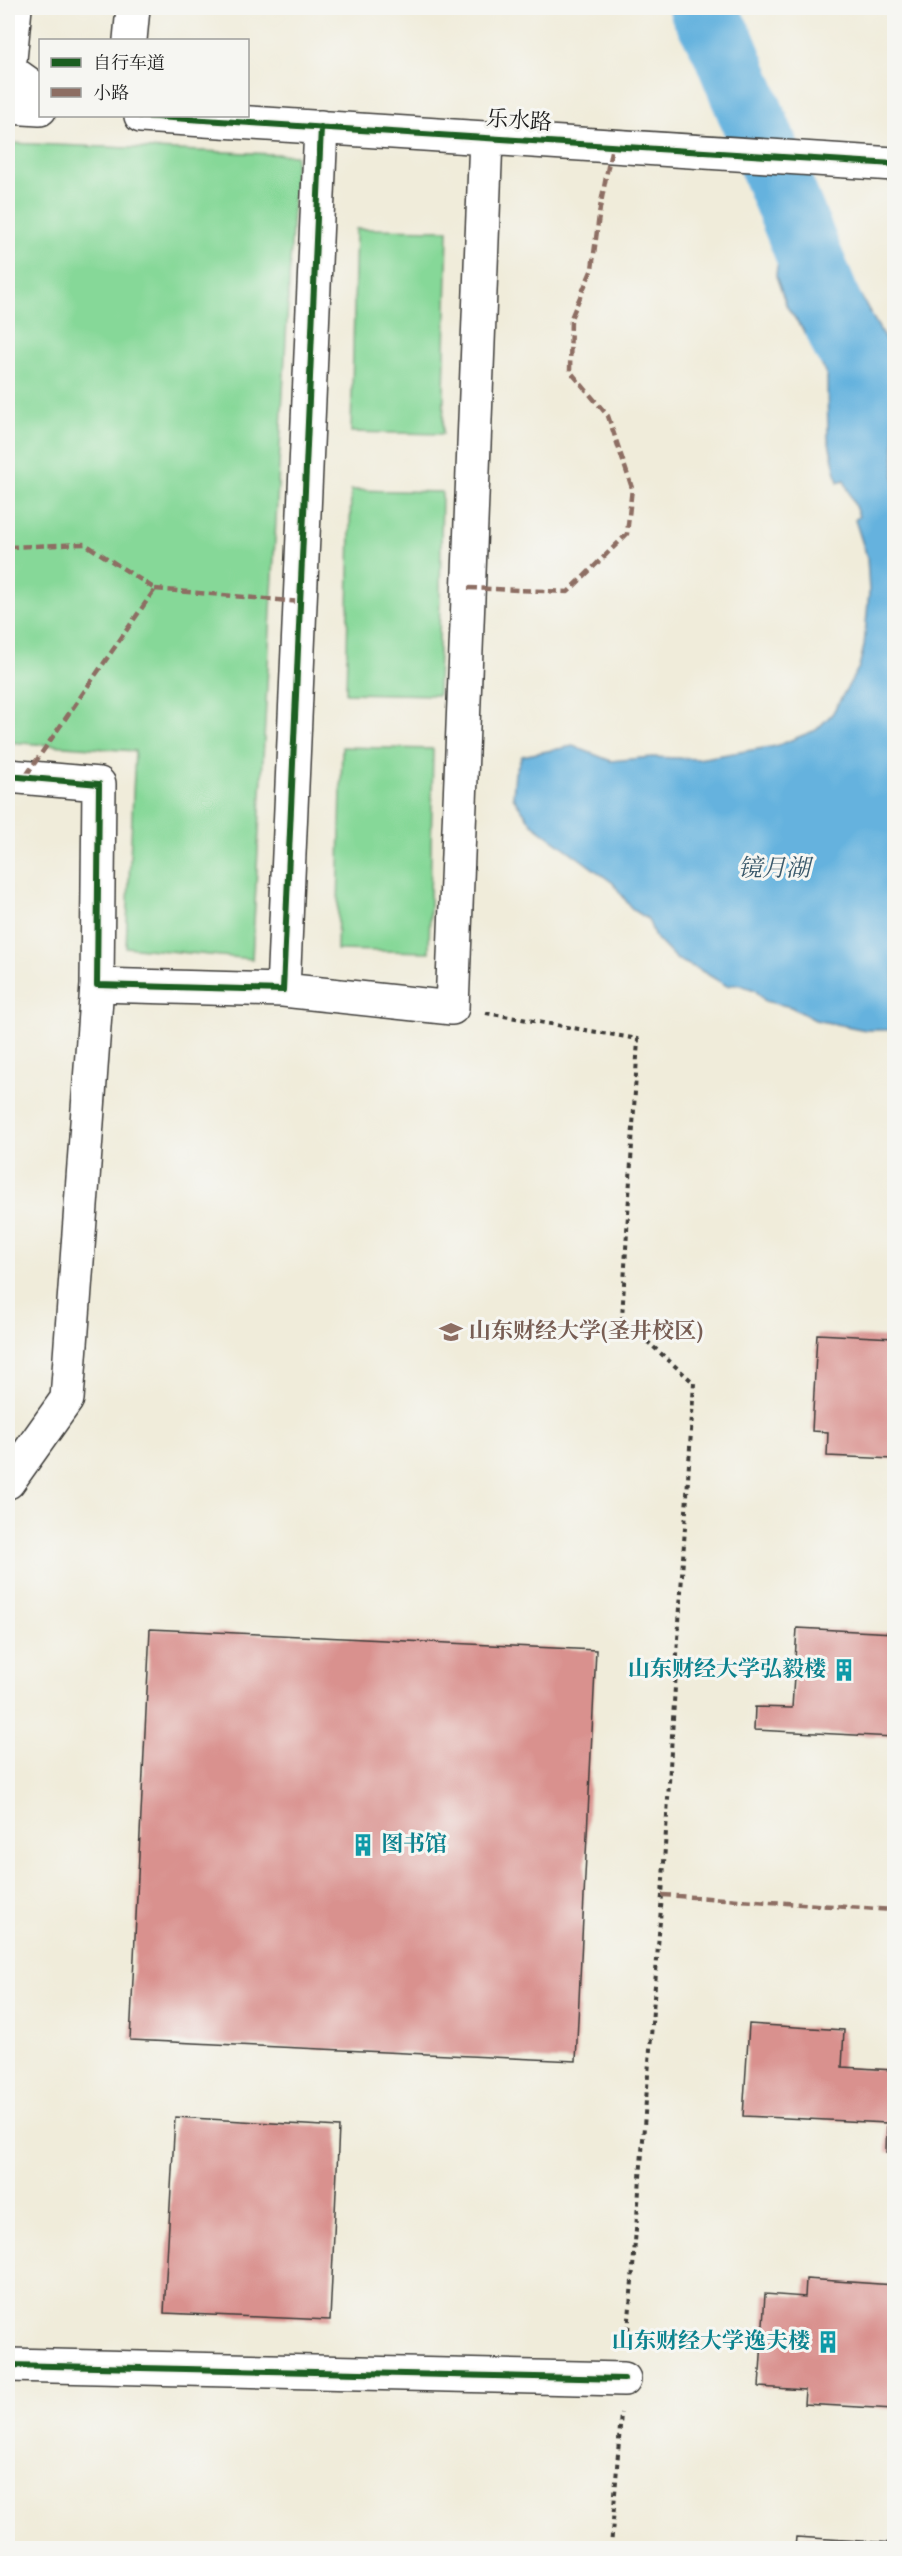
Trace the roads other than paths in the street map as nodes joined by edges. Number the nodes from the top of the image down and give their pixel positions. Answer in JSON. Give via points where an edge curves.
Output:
{"nodes":[{"id":1,"x":15,"y":8,"type":"edge"},
{"id":2,"x":132,"y":8,"type":"edge"},
{"id":3,"x":130,"y":39,"type":"edge"},
{"id":4,"x":39,"y":91,"type":"edge"},
{"id":5,"x":8,"y":107,"type":"edge"},
{"id":6,"x":39,"y":109,"type":"edge"},
{"id":7,"x":157,"y":117,"type":"edge"},
{"id":8,"x":321,"y":127,"type":"junction"},
{"id":9,"x":486,"y":138,"type":"junction"},
{"id":10,"x":894,"y":164,"type":"edge"},
{"id":11,"x":8,"y":776,"type":"edge"},
{"id":12,"x":97,"y":985,"type":"junction"},
{"id":13,"x":283,"y":990,"type":"junction"},
{"id":14,"x":8,"y":1482,"type":"edge"},
{"id":15,"x":8,"y":2365,"type":"edge"},
{"id":16,"x":624,"y":2379,"type":"road end"}],
"edges":[{"from":1,"to":4,"type":"street","via":[[9,70]]},
{"from":2,"to":3,"type":"street"},
{"from":5,"to":6,"type":"street"},
{"from":7,"to":8,"type":"street","name":"乐水路"},
{"from":8,"to":9,"type":"street","name":"乐水路"},
{"from":8,"to":13,"type":"street"},
{"from":9,"to":10,"type":"street","name":"乐水路"},
{"from":9,"to":13,"type":"street","via":[[452,1008]]},
{"from":11,"to":12,"type":"street","via":[[99,784]]},
{"from":12,"to":13,"type":"street"},
{"from":12,"to":14,"type":"street","via":[[68,1399]]},
{"from":15,"to":16,"type":"street"}]}
